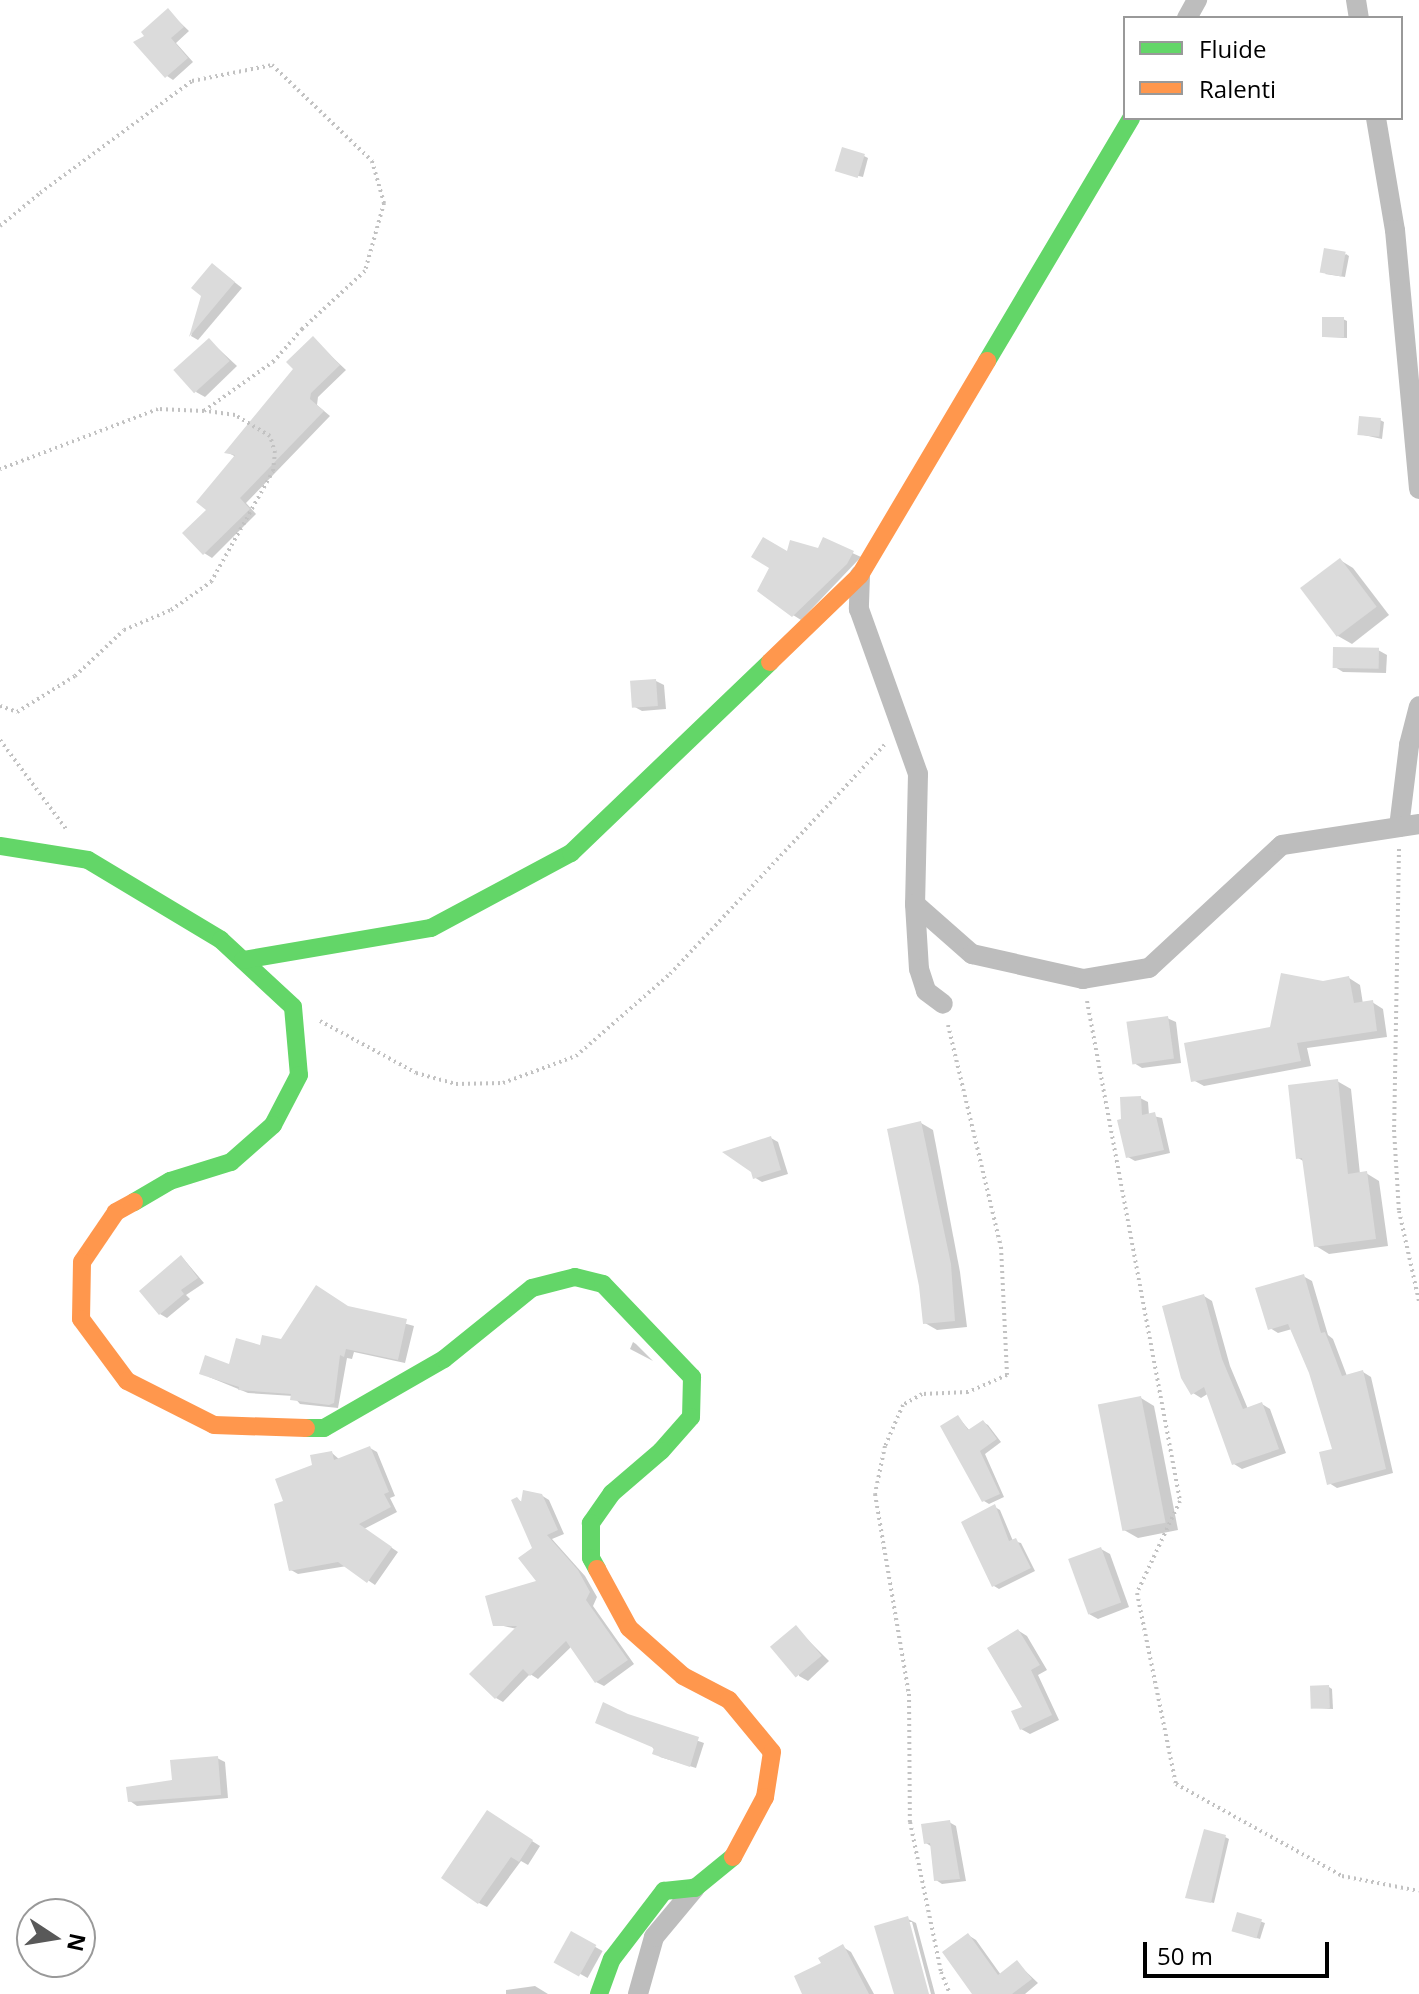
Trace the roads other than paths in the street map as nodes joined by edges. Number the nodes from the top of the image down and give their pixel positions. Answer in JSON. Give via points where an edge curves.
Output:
{"nodes":[{"id":1,"x":1130,"y":120,"type":"edge"},
{"id":2,"x":1376,"y":120,"type":"edge"},
{"id":3,"x":1419,"y":489,"type":"edge"},
{"id":4,"x":860,"y":575,"type":"junction"},
{"id":5,"x":1419,"y":706,"type":"edge"},
{"id":6,"x":1409,"y":826,"type":"edge"},
{"id":7,"x":0,"y":846,"type":"edge"},
{"id":8,"x":915,"y":904,"type":"junction"},
{"id":9,"x":243,"y":960,"type":"junction"},
{"id":10,"x":943,"y":1004,"type":"road end"},
{"id":11,"x":695,"y":1888,"type":"junction"},
{"id":12,"x":599,"y":1994,"type":"edge"},
{"id":13,"x":638,"y":1994,"type":"edge"}],
"edges":[{"from":1,"to":4,"type":"street"},
{"from":2,"to":3,"type":"street","via":[[1395,230]]},
{"from":4,"to":8,"type":"street","via":[[859,609],[918,774]]},
{"from":4,"to":9,"type":"street","via":[[571,853],[431,928]]},
{"from":5,"to":6,"type":"street","via":[[1409,745]]},
{"from":6,"to":8,"type":"street","via":[[1282,845],[1149,968],[1083,979],[972,954]]},
{"from":7,"to":9,"type":"street","via":[[88,860],[221,940]]},
{"from":8,"to":10,"type":"street","via":[[919,969],[926,991]]},
{"from":9,"to":11,"type":"street","via":[[293,1007],[299,1075],[273,1125],[231,1162],[170,1181],[116,1212],[82,1262],[81,1319],[127,1381],[214,1425],[324,1428],[444,1359],[532,1288],[575,1277],[603,1284],[692,1377],[691,1417],[612,1493],[591,1523],[591,1558],[629,1628],[683,1676],[729,1700],[772,1752],[765,1797],[738,1853]]},
{"from":11,"to":12,"type":"street","via":[[664,1891],[612,1959]]},
{"from":11,"to":13,"type":"street","via":[[654,1937]]}]}
